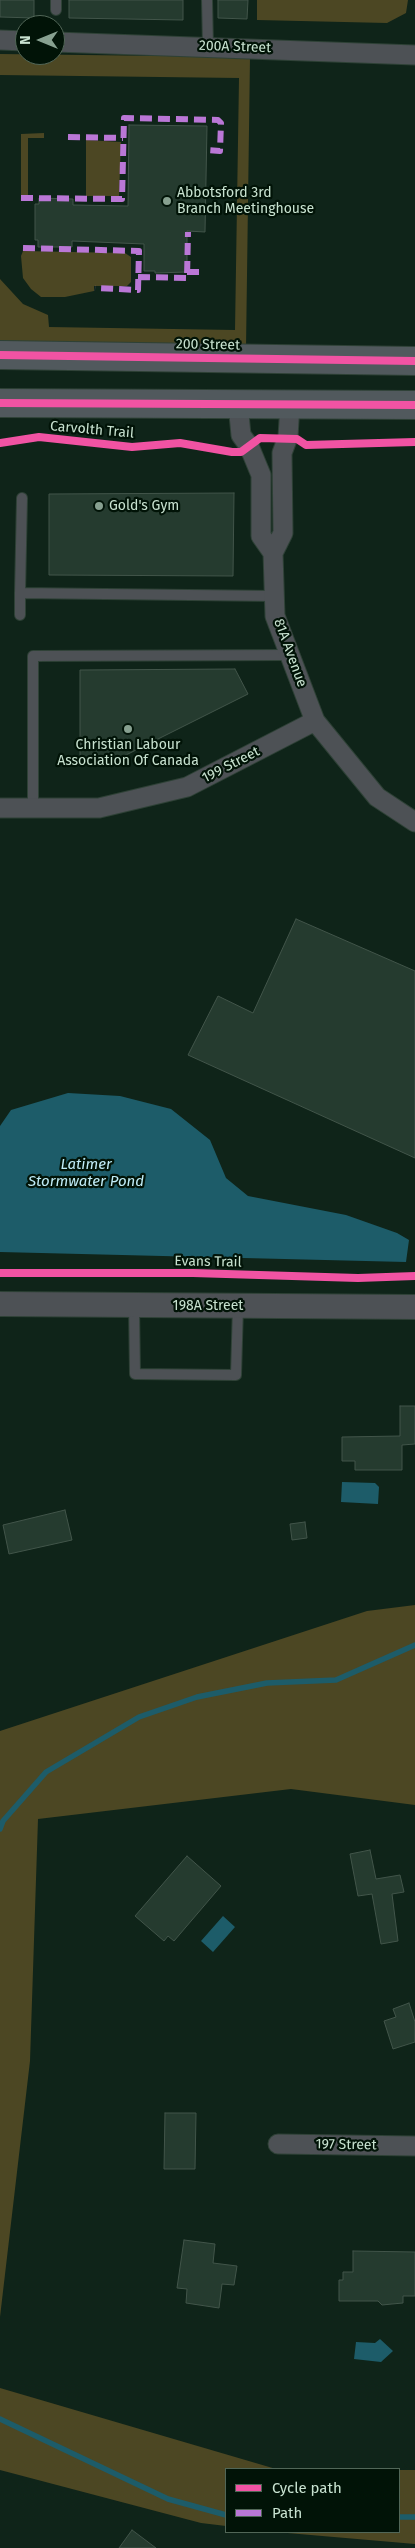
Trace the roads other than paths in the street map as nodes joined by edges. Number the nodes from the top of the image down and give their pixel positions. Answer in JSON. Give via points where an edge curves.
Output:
{"nodes":[{"id":1,"x":207,"y":0,"type":"edge"},
{"id":2,"x":0,"y":40,"type":"edge"},
{"id":3,"x":15,"y":41,"type":"edge"},
{"id":4,"x":65,"y":42,"type":"edge"},
{"id":5,"x":208,"y":46,"type":"junction"},
{"id":6,"x":415,"y":55,"type":"edge"},
{"id":7,"x":0,"y":355,"type":"edge"},
{"id":8,"x":415,"y":361,"type":"edge"},
{"id":9,"x":0,"y":403,"type":"edge"},
{"id":10,"x":238,"y":404,"type":"junction"},
{"id":11,"x":290,"y":404,"type":"junction"},
{"id":12,"x":415,"y":405,"type":"edge"},
{"id":13,"x":22,"y":498,"type":"dead end"},
{"id":14,"x":273,"y":553,"type":"junction"},
{"id":15,"x":20,"y":593,"type":"junction"},
{"id":16,"x":275,"y":596,"type":"junction"},
{"id":17,"x":20,"y":616,"type":"dead end"},
{"id":18,"x":290,"y":655,"type":"junction"},
{"id":19,"x":315,"y":721,"type":"junction"},
{"id":20,"x":0,"y":808,"type":"edge"},
{"id":21,"x":33,"y":808,"type":"junction"},
{"id":22,"x":415,"y":822,"type":"edge"},
{"id":23,"x":0,"y":1304,"type":"edge"},
{"id":24,"x":134,"y":1305,"type":"junction"},
{"id":25,"x":238,"y":1306,"type":"junction"},
{"id":26,"x":415,"y":1307,"type":"edge"},
{"id":27,"x":278,"y":2144,"type":"dead end"},
{"id":28,"x":415,"y":2146,"type":"edge"}],
"edges":[{"from":1,"to":5,"type":"lane"},
{"from":2,"to":3,"type":"street"},
{"from":4,"to":5,"type":"street","name":"200A Street"},
{"from":5,"to":6,"type":"street","name":"200A Street"},
{"from":7,"to":8,"type":"main road","name":"200 Street"},
{"from":9,"to":10,"type":"main road"},
{"from":10,"to":11,"type":"main road"},
{"from":10,"to":14,"type":"street","name":"81A Avenue","via":[[241,435],[261,475],[261,536]]},
{"from":11,"to":12,"type":"main road"},
{"from":11,"to":14,"type":"street","name":"81A Avenue","via":[[288,437],[282,453],[283,533]]},
{"from":13,"to":15,"type":"lane"},
{"from":14,"to":16,"type":"street","name":"81A Avenue"},
{"from":15,"to":16,"type":"lane"},
{"from":15,"to":17,"type":"lane"},
{"from":16,"to":18,"type":"street","name":"81A Avenue","via":[[275,616]]},
{"from":18,"to":19,"type":"street","name":"81A Avenue"},
{"from":18,"to":21,"type":"lane","via":[[33,656]]},
{"from":19,"to":21,"type":"street","name":"199 Street","via":[[187,787],[99,808]]},
{"from":19,"to":22,"type":"street","via":[[377,797]]},
{"from":20,"to":21,"type":"street","name":"199 Street"},
{"from":23,"to":24,"type":"street","name":"198A Street"},
{"from":24,"to":25,"type":"street","name":"198A Street"},
{"from":24,"to":25,"type":"lane","via":[[135,1374],[236,1375]]},
{"from":25,"to":26,"type":"street","name":"198A Street"},
{"from":27,"to":28,"type":"street","name":"197 Street"}]}
